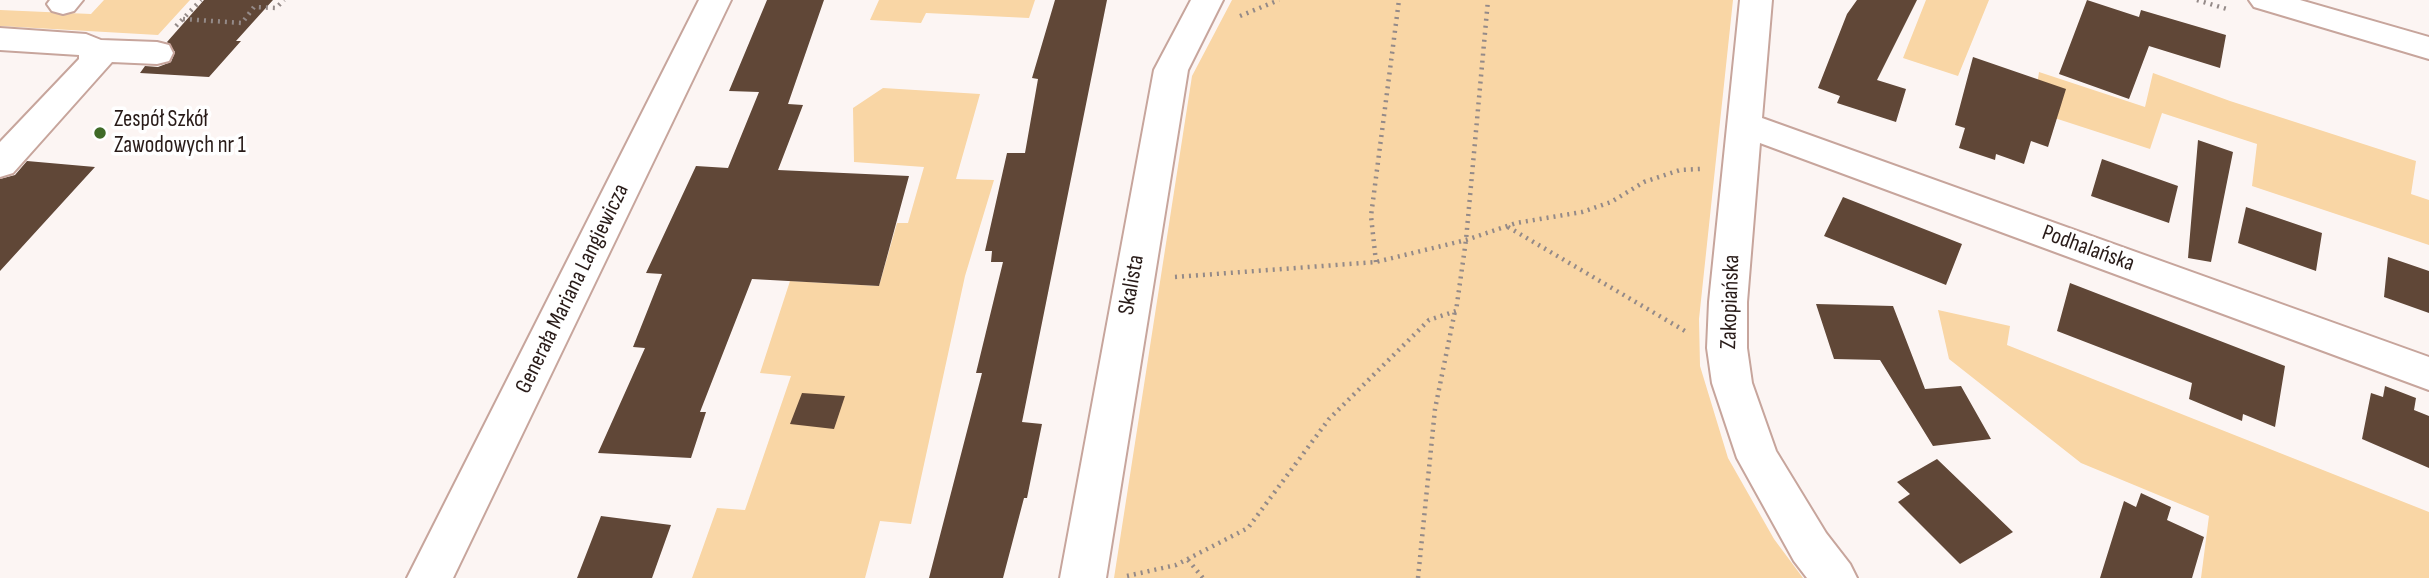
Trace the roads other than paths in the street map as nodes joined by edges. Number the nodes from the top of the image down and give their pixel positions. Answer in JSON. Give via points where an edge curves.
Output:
{"nodes":[{"id":1,"x":715,"y":0,"type":"edge"},
{"id":2,"x":1207,"y":0,"type":"edge"},
{"id":3,"x":1756,"y":0,"type":"edge"},
{"id":4,"x":2265,"y":0,"type":"edge"},
{"id":5,"x":0,"y":39,"type":"edge"},
{"id":6,"x":2429,"y":48,"type":"edge"},
{"id":7,"x":95,"y":50,"type":"junction"},
{"id":8,"x":157,"y":53,"type":"dead end"},
{"id":9,"x":1746,"y":125,"type":"junction"},
{"id":10,"x":0,"y":164,"type":"edge"},
{"id":11,"x":2429,"y":374,"type":"edge"},
{"id":12,"x":430,"y":578,"type":"edge"},
{"id":13,"x":1083,"y":578,"type":"edge"},
{"id":14,"x":1834,"y":578,"type":"edge"}],
"edges":[{"from":1,"to":12,"type":"street","name":"Generała Mariana Langiewicza"},
{"from":2,"to":13,"type":"street","name":"Skalista","via":[[1171,70]]},
{"from":3,"to":9,"type":"street","name":"Zakopiańska"},
{"from":4,"to":6,"type":"street"},
{"from":5,"to":7,"type":"street","via":[[86,45]]},
{"from":7,"to":8,"type":"street"},
{"from":7,"to":10,"type":"street","via":[[96,61],[83,78]]},
{"from":9,"to":11,"type":"street","name":"Podhalańska"},
{"from":9,"to":14,"type":"street","name":"Zakopiańska","via":[[1728,302],[1732,383],[1758,457],[1810,547]]}]}
